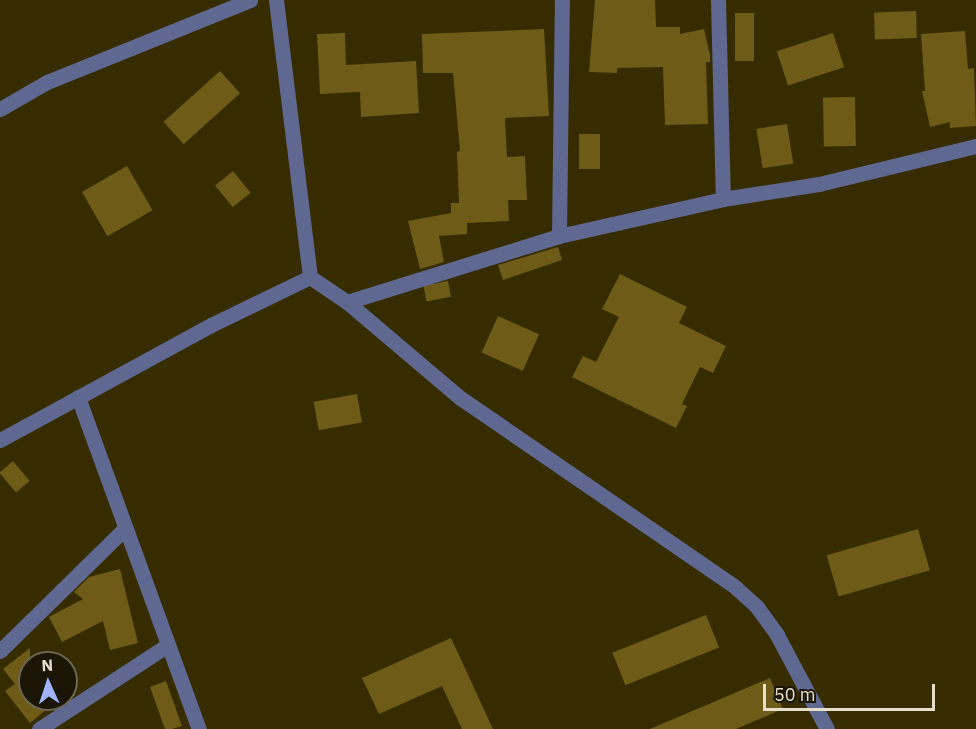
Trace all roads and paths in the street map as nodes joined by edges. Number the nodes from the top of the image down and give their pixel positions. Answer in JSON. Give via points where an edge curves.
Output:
{"nodes":[{"id":1,"x":250,"y":0,"type":"edge"},
{"id":2,"x":276,"y":0,"type":"edge"},
{"id":3,"x":562,"y":0,"type":"edge"},
{"id":4,"x":718,"y":0,"type":"edge"},
{"id":5,"x":0,"y":109,"type":"edge"},
{"id":6,"x":976,"y":146,"type":"edge"},
{"id":7,"x":723,"y":199,"type":"junction"},
{"id":8,"x":560,"y":236,"type":"junction"},
{"id":9,"x":310,"y":278,"type":"junction"},
{"id":10,"x":347,"y":302,"type":"junction"},
{"id":11,"x":78,"y":397,"type":"junction"},
{"id":12,"x":0,"y":440,"type":"edge"},
{"id":13,"x":125,"y":528,"type":"junction"},
{"id":14,"x":168,"y":645,"type":"junction"},
{"id":15,"x":0,"y":651,"type":"edge"},
{"id":16,"x":39,"y":729,"type":"edge"},
{"id":17,"x":198,"y":729,"type":"edge"},
{"id":18,"x":827,"y":729,"type":"edge"}],
"edges":[{"from":1,"to":5,"type":"street","via":[[47,82]]},
{"from":2,"to":9,"type":"street"},
{"from":3,"to":8,"type":"street"},
{"from":4,"to":7,"type":"street"},
{"from":6,"to":7,"type":"street","via":[[819,184]]},
{"from":7,"to":8,"type":"street"},
{"from":8,"to":10,"type":"street"},
{"from":9,"to":10,"type":"street"},
{"from":9,"to":11,"type":"street"},
{"from":10,"to":18,"type":"street","via":[[459,397],[742,593],[777,635]]},
{"from":11,"to":12,"type":"street"},
{"from":11,"to":13,"type":"street"},
{"from":13,"to":14,"type":"street"},
{"from":13,"to":15,"type":"street"},
{"from":14,"to":16,"type":"street"},
{"from":14,"to":17,"type":"street"}]}
